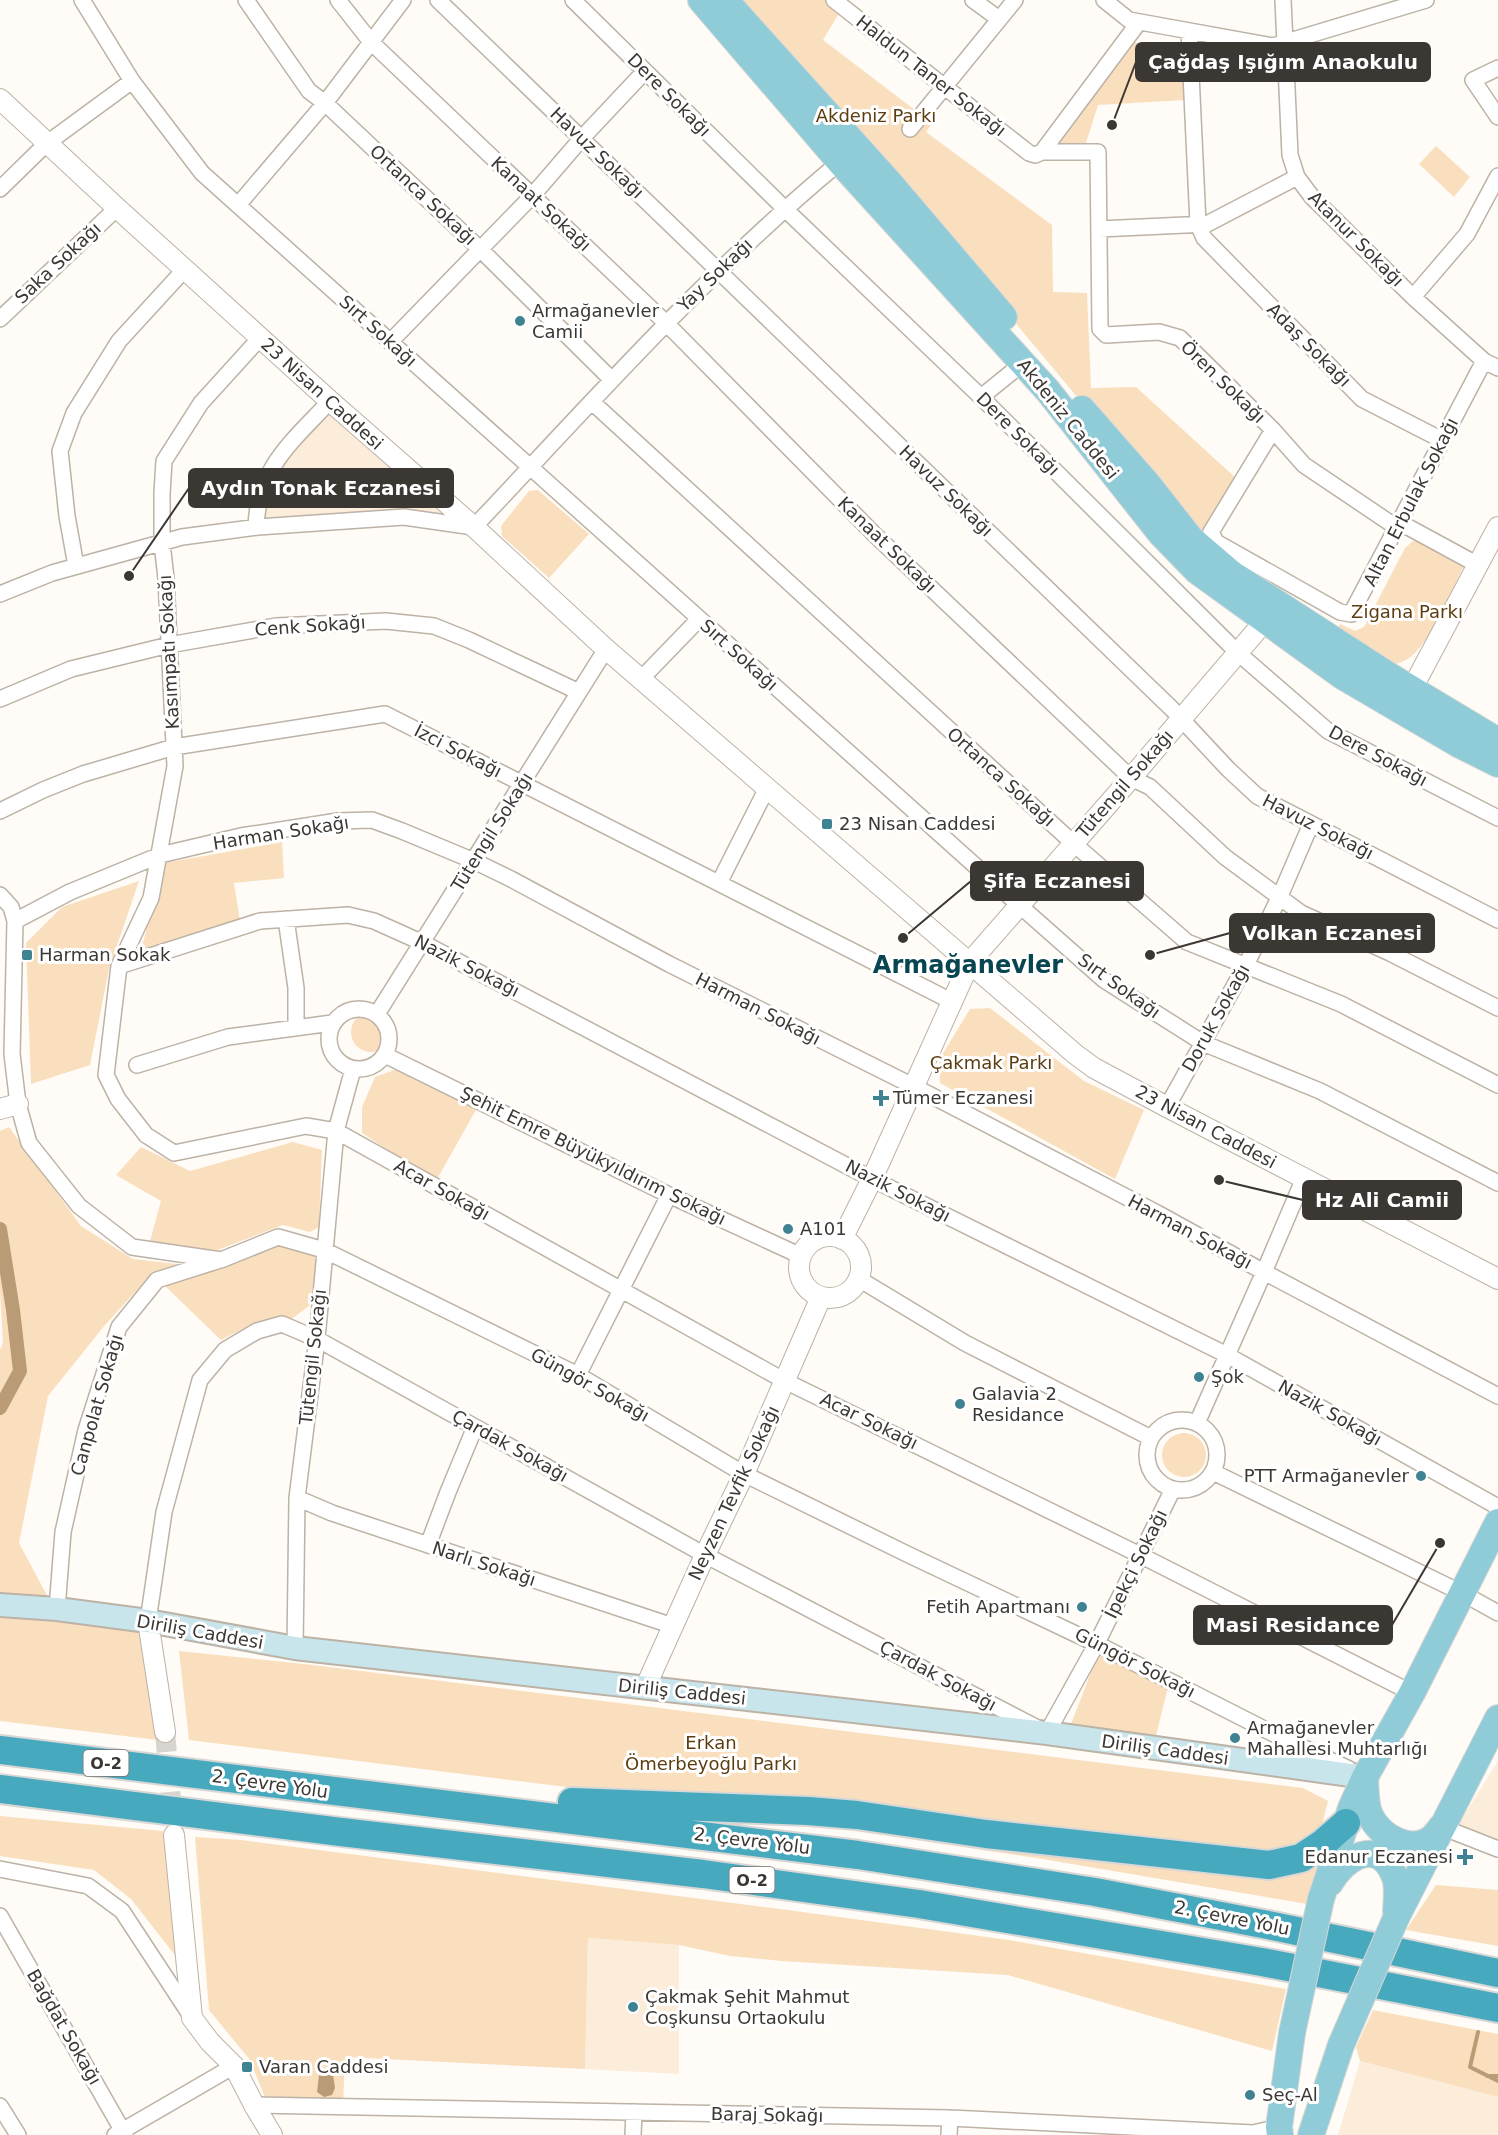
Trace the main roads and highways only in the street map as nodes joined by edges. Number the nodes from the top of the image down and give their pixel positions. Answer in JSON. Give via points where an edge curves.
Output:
{"nodes":[{"id":1,"x":701,"y":0,"type":"edge"},
{"id":2,"x":725,"y":0,"type":"edge"},
{"id":3,"x":1272,"y":613,"type":"junction"},
{"id":4,"x":1406,"y":700,"type":"junction"},
{"id":5,"x":1498,"y":741,"type":"edge"},
{"id":6,"x":1498,"y":764,"type":"edge"},
{"id":7,"x":1498,"y":1522,"type":"edge"},
{"id":8,"x":0,"y":1605,"type":"edge"},
{"id":9,"x":1498,"y":1718,"type":"edge"},
{"id":10,"x":0,"y":1750,"type":"edge"},
{"id":11,"x":212,"y":1776,"type":"junction"},
{"id":12,"x":1365,"y":1777,"type":"junction"},
{"id":13,"x":0,"y":1789,"type":"edge"},
{"id":14,"x":1346,"y":1823,"type":"junction"},
{"id":15,"x":1443,"y":1825,"type":"junction"},
{"id":16,"x":1321,"y":1899,"type":"junction"},
{"id":17,"x":1396,"y":1918,"type":"junction"},
{"id":18,"x":1498,"y":1973,"type":"edge"},
{"id":19,"x":1498,"y":2008,"type":"edge"},
{"id":20,"x":1279,"y":2131,"type":"edge"},
{"id":21,"x":1311,"y":2135,"type":"edge"}],
"edges":[{"from":1,"to":3,"type":"main road","name":"Akdeniz Caddesi","via":[[840,162],[1048,391],[1161,534],[1197,571]]},
{"from":2,"to":3,"type":"main road","name":"Akdeniz Caddesi","via":[[888,181],[1191,538]]},
{"from":3,"to":4,"type":"main road","name":"Akdeniz Caddesi","via":[[1388,675]]},
{"from":3,"to":4,"type":"main road","name":"Akdeniz Caddesi","via":[[1342,676]]},
{"from":4,"to":5,"type":"main road","name":"Akdeniz Caddesi"},
{"from":4,"to":6,"type":"main road","name":"Akdeniz Caddesi","via":[[1458,744]]},
{"from":7,"to":12,"type":"main road"},
{"from":8,"to":12,"type":"main road","name":"Diriliş Caddesi","via":[[148,1622],[295,1648],[1047,1733]]},
{"from":9,"to":15,"type":"main road"},
{"from":10,"to":11,"type":"highway","name":"2. Çevre Yolu","number":"O-2"},
{"from":11,"to":14,"type":"highway","via":[[589,1803],[847,1814],[986,1834],[1269,1865],[1301,1858]]},
{"from":11,"to":18,"type":"highway","name":"2. Çevre Yolu","number":"O-2","via":[[858,1855],[1095,1892]]},
{"from":12,"to":14,"type":"main road"},
{"from":12,"to":15,"type":"main road","via":[[1367,1807],[1389,1838],[1417,1844],[1432,1838]]},
{"from":13,"to":19,"type":"highway","name":"2. Çevre Yolu","number":"O-2","via":[[919,1904],[1262,1962]]},
{"from":14,"to":16,"type":"main road"},
{"from":15,"to":17,"type":"main road"},
{"from":16,"to":17,"type":"main road","via":[[1346,1862],[1364,1853],[1376,1855],[1395,1877]]},
{"from":16,"to":20,"type":"main road","bridge":true,"via":[[1292,2033]]},
{"from":17,"to":21,"type":"main road","bridge":true,"via":[[1341,2045]]}]}
